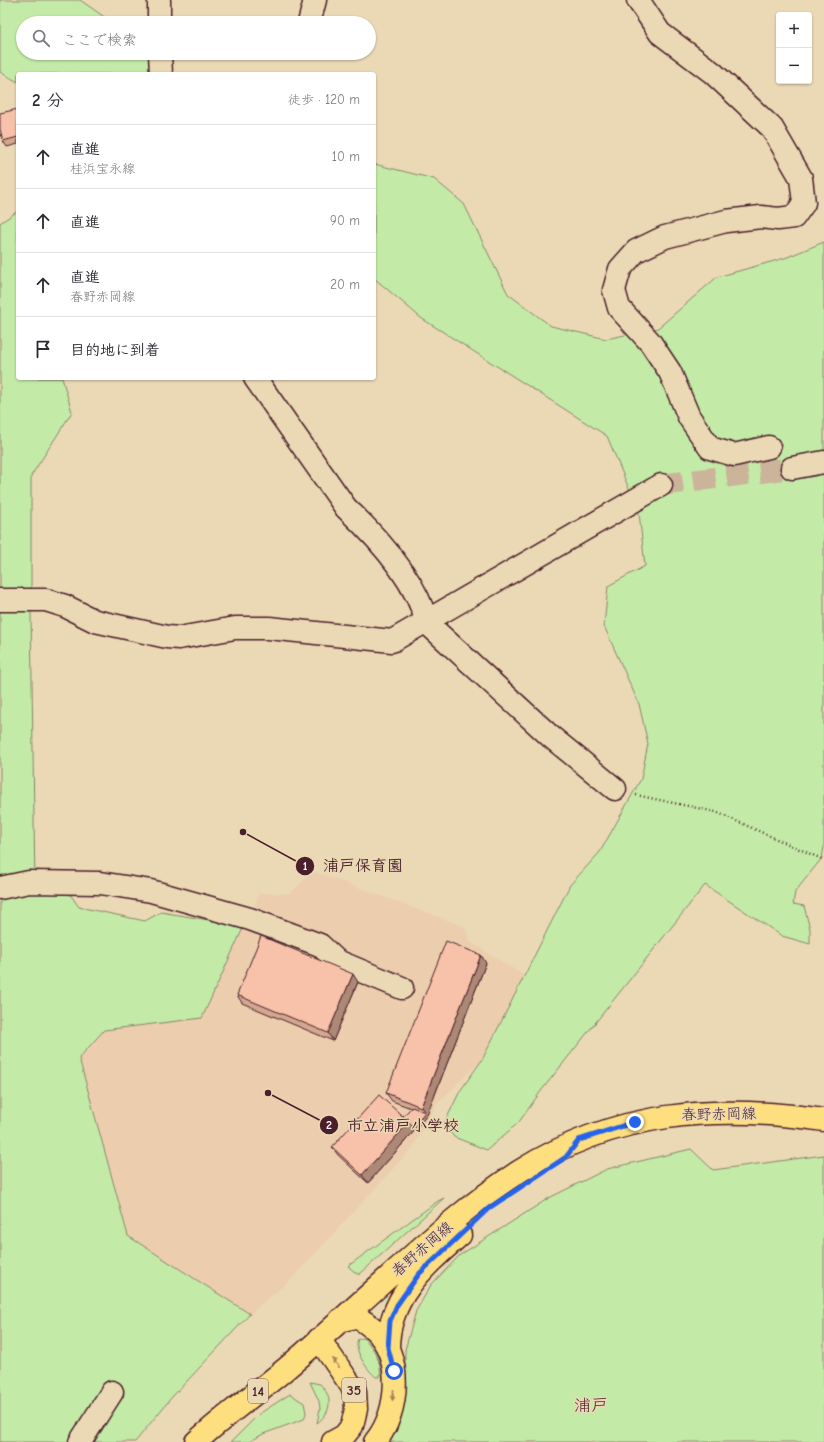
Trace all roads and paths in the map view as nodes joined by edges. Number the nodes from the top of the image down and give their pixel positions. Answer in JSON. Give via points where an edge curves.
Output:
{"nodes":[{"id":1,"x":159,"y":0,"type":"edge"},
{"id":2,"x":314,"y":0,"type":"edge"},
{"id":3,"x":638,"y":0,"type":"edge"},
{"id":4,"x":159,"y":16,"type":"edge"},
{"id":5,"x":311,"y":16,"type":"edge"},
{"id":6,"x":160,"y":60,"type":"edge"},
{"id":7,"x":161,"y":72,"type":"edge"},
{"id":8,"x":256,"y":380,"type":"edge"},
{"id":9,"x":769,"y":446,"type":"dead end"},
{"id":10,"x":824,"y":462,"type":"edge"},
{"id":11,"x":792,"y":468,"type":"tunnel mouth"},
{"id":12,"x":661,"y":485,"type":"tunnel mouth"},
{"id":13,"x":0,"y":600,"type":"edge"},
{"id":14,"x":426,"y":623,"type":"junction"},
{"id":15,"x":615,"y":789,"type":"joint"},
{"id":16,"x":824,"y":860,"type":"edge"},
{"id":17,"x":0,"y":888,"type":"edge"},
{"id":18,"x":402,"y":988,"type":"dead end"},
{"id":19,"x":824,"y":1120,"type":"edge"},
{"id":20,"x":579,"y":1140,"type":"junction"},
{"id":21,"x":340,"y":1320,"type":"junction"},
{"id":22,"x":319,"y":1339,"type":"junction"},
{"id":23,"x":388,"y":1348,"type":"junction"},
{"id":24,"x":112,"y":1392,"type":"dead end"},
{"id":25,"x":80,"y":1442,"type":"edge"},
{"id":26,"x":196,"y":1442,"type":"edge"},
{"id":27,"x":333,"y":1442,"type":"edge"},
{"id":28,"x":375,"y":1442,"type":"edge"}],
"edges":[{"from":1,"to":4,"type":"street"},
{"from":2,"to":5,"type":"street"},
{"from":3,"to":9,"type":"street","via":[[660,33],[713,73],[772,128],[801,178],[804,203],[794,217],[726,221],[665,237],[636,251],[620,268],[614,290],[619,308],[650,342],[670,372],[689,418],[710,448],[734,455]]},
{"from":6,"to":7,"type":"street"},
{"from":8,"to":14,"type":"street","via":[[346,508],[394,559],[423,609]]},
{"from":10,"to":11,"type":"street"},
{"from":12,"to":14,"type":"street"},
{"from":13,"to":14,"type":"street","via":[[46,600],[95,621],[179,638],[235,628],[269,628],[392,641]]},
{"from":14,"to":15,"type":"street","via":[[550,736]]},
{"from":15,"to":16,"type":"path","via":[[716,812]]},
{"from":17,"to":18,"type":"street","via":[[29,882],[100,883],[151,891],[250,919],[320,945],[337,961]]},
{"from":19,"to":20,"type":"main road","name":"春野赤岡線","number":"14","via":[[736,1112],[680,1114],[635,1122]]},
{"from":20,"to":21,"type":"main road","name":"春野赤岡線","number":"14","via":[[552,1152],[484,1196]]},
{"from":20,"to":23,"type":"main road","via":[[566,1157],[489,1208],[419,1274],[394,1312],[388,1334]]},
{"from":21,"to":22,"type":"main road","name":"春野赤岡線","number":"14"},
{"from":21,"to":23,"type":"main road","via":[[355,1318],[365,1323],[384,1339]]},
{"from":22,"to":26,"type":"main road","name":"春野赤岡線","number":"14"},
{"from":27,"to":22,"type":"main road","number":"35","one_way":true,"via":[[344,1436],[352,1426],[356,1409],[355,1391]]},
{"from":23,"to":28,"type":"main road","one_way":true,"via":[[394,1371],[394,1392],[386,1427]]},
{"from":24,"to":25,"type":"street"}]}
